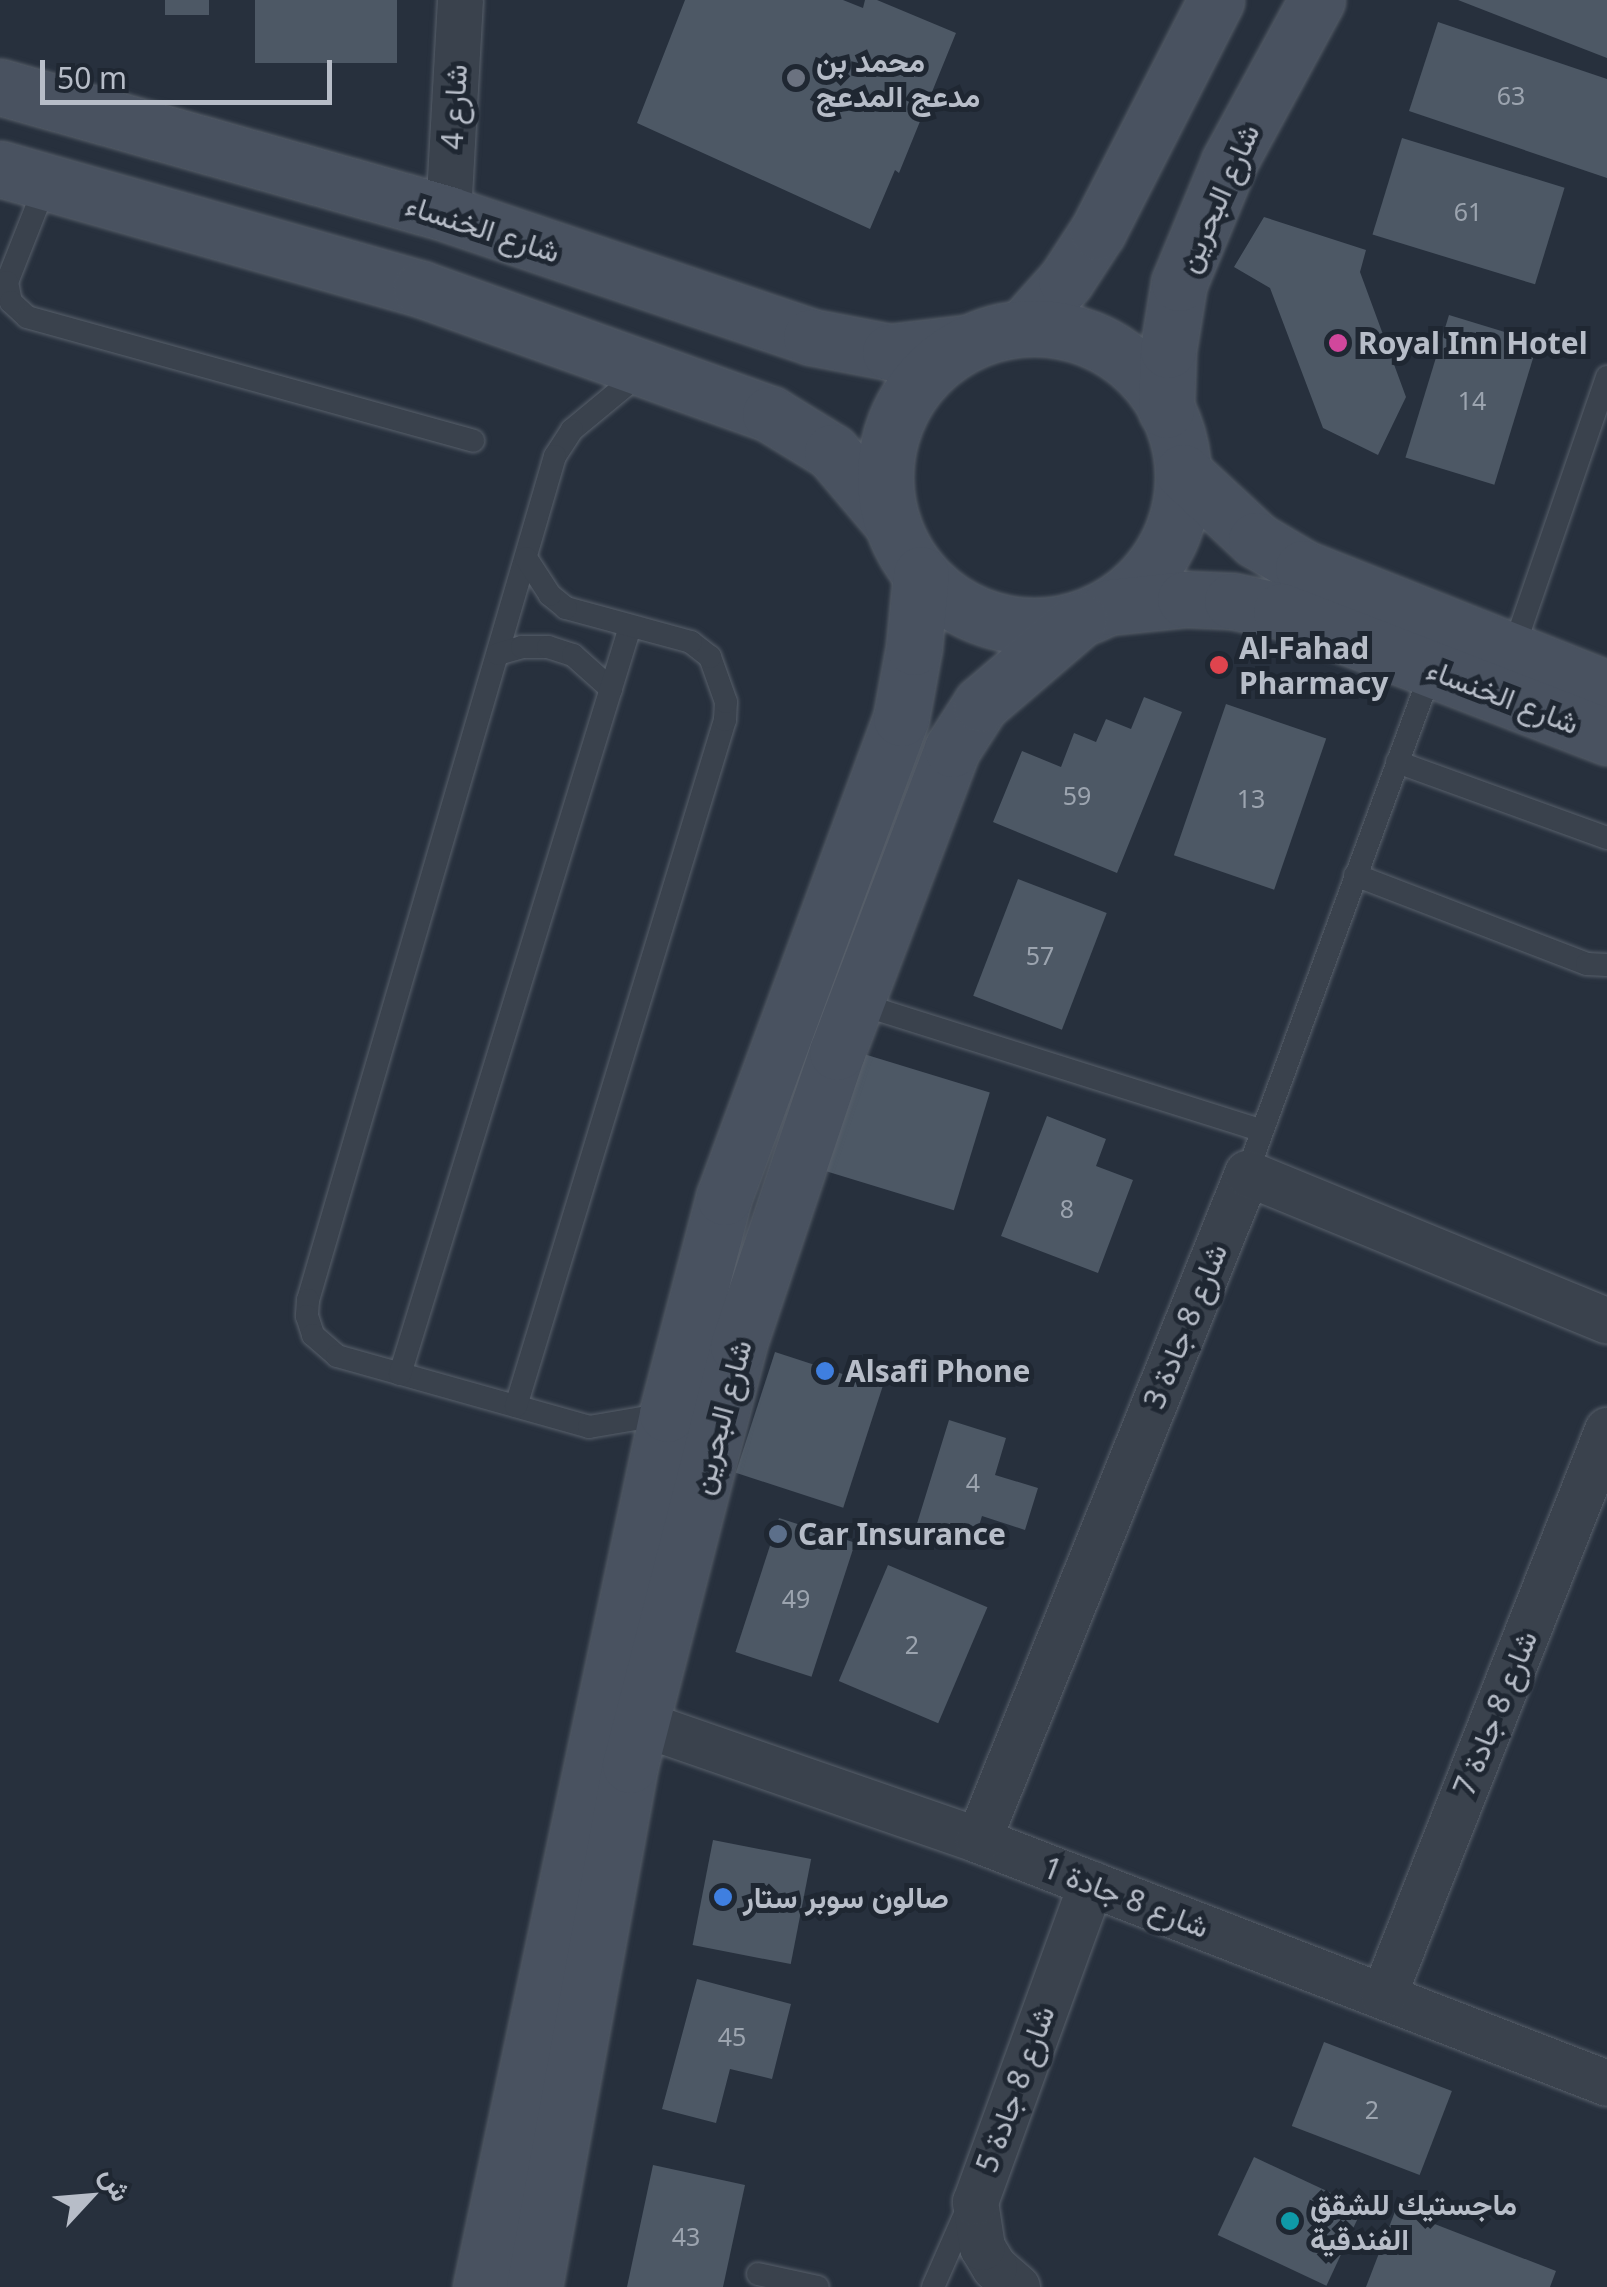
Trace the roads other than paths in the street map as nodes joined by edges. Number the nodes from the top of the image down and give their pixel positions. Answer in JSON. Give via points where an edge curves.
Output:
{"nodes":[{"id":1,"x":460,"y":0,"type":"edge"},
{"id":2,"x":1216,"y":0,"type":"edge"},
{"id":3,"x":1317,"y":0,"type":"edge"},
{"id":4,"x":0,"y":87,"type":"edge"},
{"id":5,"x":20,"y":180,"type":"edge"},
{"id":6,"x":448,"y":214,"type":"junction"},
{"id":7,"x":1023,"y":328,"type":"junction"},
{"id":8,"x":967,"y":343,"type":"junction"},
{"id":9,"x":649,"y":367,"type":"junction"},
{"id":10,"x":1607,"y":378,"type":"edge"},
{"id":11,"x":1166,"y":410,"type":"junction"},
{"id":12,"x":473,"y":441,"type":"dead end"},
{"id":13,"x":1183,"y":472,"type":"junction"},
{"id":14,"x":892,"y":523,"type":"junction"},
{"id":15,"x":526,"y":558,"type":"junction"},
{"id":16,"x":920,"y":574,"type":"junction"},
{"id":17,"x":1094,"y":614,"type":"junction"},
{"id":18,"x":630,"y":626,"type":"junction"},
{"id":19,"x":1512,"y":653,"type":"junction"},
{"id":20,"x":498,"y":654,"type":"junction"},
{"id":21,"x":1432,"y":669,"type":"junction"},
{"id":22,"x":612,"y":689,"type":"junction"},
{"id":23,"x":1607,"y":690,"type":"edge"},
{"id":24,"x":1607,"y":736,"type":"edge"},
{"id":25,"x":1397,"y":762,"type":"junction"},
{"id":26,"x":1607,"y":838,"type":"edge"},
{"id":27,"x":1355,"y":875,"type":"junction"},
{"id":28,"x":1607,"y":965,"type":"edge"},
{"id":29,"x":857,"y":1003,"type":"junction"},
{"id":30,"x":1260,"y":1130,"type":"junction"},
{"id":31,"x":1247,"y":1173,"type":"junction"},
{"id":32,"x":1607,"y":1321,"type":"edge"},
{"id":33,"x":400,"y":1374,"type":"junction"},
{"id":34,"x":516,"y":1406,"type":"junction"},
{"id":35,"x":667,"y":1414,"type":"junction"},
{"id":36,"x":1607,"y":1430,"type":"edge"},
{"id":37,"x":641,"y":1723,"type":"junction"},
{"id":38,"x":978,"y":1840,"type":"junction"},
{"id":39,"x":1091,"y":1882,"type":"junction"},
{"id":40,"x":1383,"y":1996,"type":"junction"},
{"id":41,"x":1607,"y":2083,"type":"edge"},
{"id":42,"x":981,"y":2179,"type":"junction"},
{"id":43,"x":758,"y":2274,"type":"dead end"},
{"id":44,"x":482,"y":2287,"type":"edge"},
{"id":45,"x":534,"y":2287,"type":"edge"},
{"id":46,"x":818,"y":2287,"type":"edge"},
{"id":47,"x":934,"y":2287,"type":"edge"},
{"id":48,"x":1017,"y":2287,"type":"edge"}],
"edges":[{"from":1,"to":6,"type":"street","name":"شارع 4"},
{"from":2,"to":7,"type":"street","via":[[1098,230]]},
{"from":3,"to":11,"type":"street","name":"شارع البحرين","via":[[1229,162],[1179,283]]},
{"from":4,"to":6,"type":"street","name":"شارع الخنساء"},
{"from":5,"to":9,"type":"street","via":[[421,289]]},
{"from":5,"to":12,"type":"lane","via":[[8,282],[12,302],[27,317]]},
{"from":6,"to":8,"type":"street","name":"شارع الخنساء","via":[[810,337],[890,352]]},
{"from":7,"to":8,"type":"street"},
{"from":7,"to":11,"type":"street","via":[[1066,331],[1107,347],[1141,374]]},
{"from":8,"to":14,"type":"street","via":[[932,367],[905,400],[889,440],[884,482]]},
{"from":9,"to":14,"type":"street","via":[[770,414],[832,452]]},
{"from":9,"to":15,"type":"lane","via":[[562,444]]},
{"from":10,"to":19,"type":"lane"},
{"from":11,"to":13,"type":"street"},
{"from":13,"to":17,"type":"street","via":[[1179,512],[1164,550],[1140,582]]},
{"from":13,"to":19,"type":"street","name":"شارع الخنساء","via":[[1256,540],[1302,568]]},
{"from":14,"to":16,"type":"street"},
{"from":15,"to":18,"type":"lane","via":[[566,608]]},
{"from":15,"to":20,"type":"lane"},
{"from":16,"to":17,"type":"street","via":[[953,603],[993,621],[1036,627]]},
{"from":16,"to":35,"type":"street","name":"شارع البحرين","via":[[901,718],[724,1197]]},
{"from":17,"to":21,"type":"street","name":"شارع الخنساء","via":[[1186,599],[1248,604]]},
{"from":17,"to":29,"type":"street","name":"شارع البحرين","via":[[982,704],[952,749]]},
{"from":18,"to":22,"type":"lane"},
{"from":18,"to":34,"type":"lane","via":[[691,642],[710,657],[722,684],[724,720]]},
{"from":19,"to":23,"type":"street","name":"شارع الخنساء"},
{"from":20,"to":22,"type":"lane","via":[[522,647],[561,651],[595,670]]},
{"from":20,"to":33,"type":"lane","via":[[308,1300],[314,1335],[325,1347]]},
{"from":21,"to":24,"type":"street","name":"شارع الخنساء"},
{"from":21,"to":25,"type":"lane"},
{"from":22,"to":33,"type":"lane"},
{"from":25,"to":26,"type":"lane"},
{"from":25,"to":27,"type":"lane"},
{"from":27,"to":28,"type":"lane","via":[[1586,964]]},
{"from":27,"to":30,"type":"lane"},
{"from":29,"to":30,"type":"lane"},
{"from":29,"to":37,"type":"street","name":"شارع البحرين","via":[[738,1346]]},
{"from":30,"to":31,"type":"lane"},
{"from":31,"to":32,"type":"street"},
{"from":31,"to":38,"type":"street","name":"شارع 8 جادة 3"},
{"from":33,"to":34,"type":"lane"},
{"from":34,"to":35,"type":"lane","via":[[589,1427]]},
{"from":35,"to":44,"type":"street","name":"شارع البحرين"},
{"from":36,"to":40,"type":"street","name":"شارع 8 جادة 7"},
{"from":37,"to":38,"type":"street","name":"شارع 8 جادة 1"},
{"from":37,"to":45,"type":"street","name":"شارع البحرين"},
{"from":38,"to":39,"type":"street","name":"شارع 8 جادة 1"},
{"from":39,"to":40,"type":"street","name":"شارع 8 جادة 1"},
{"from":39,"to":42,"type":"street","name":"شارع 8 جادة 5"},
{"from":40,"to":41,"type":"street","name":"شارع 8 جادة 1"},
{"from":42,"to":47,"type":"lane"},
{"from":42,"to":48,"type":"street","name":"شارع 8 جادة 5","via":[[976,2225],[982,2247]]},
{"from":43,"to":46,"type":"lane"}]}
